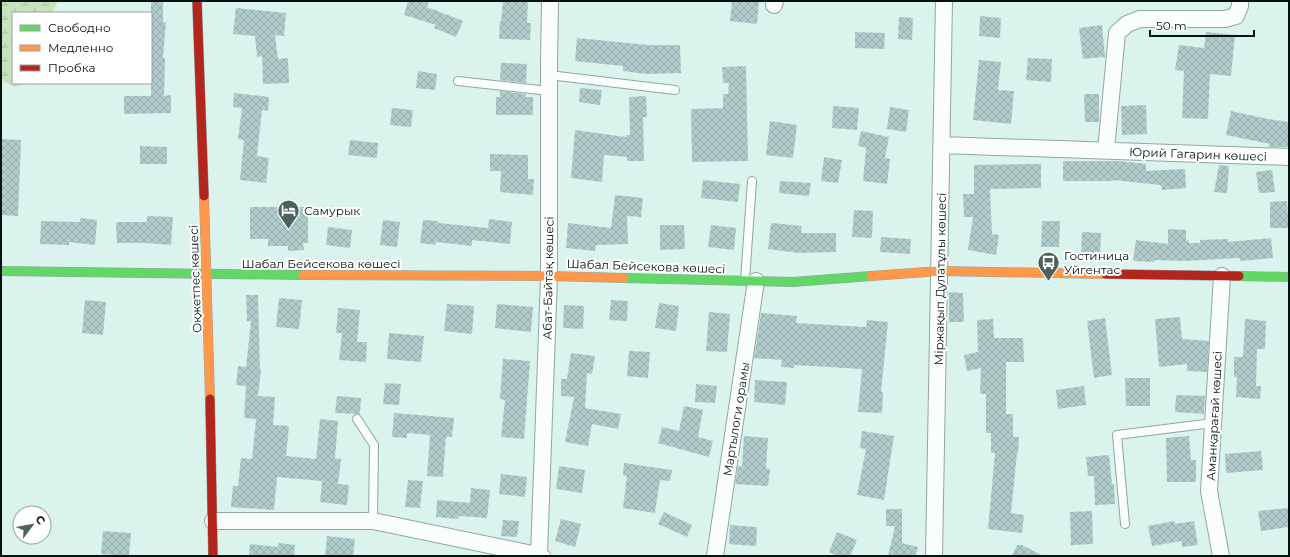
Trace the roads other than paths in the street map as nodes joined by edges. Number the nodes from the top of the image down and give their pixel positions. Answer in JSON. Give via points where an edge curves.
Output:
{"nodes":[{"id":1,"x":197,"y":1,"type":"edge"},
{"id":2,"x":550,"y":1,"type":"edge"},
{"id":3,"x":944,"y":1,"type":"edge"},
{"id":4,"x":1240,"y":1,"type":"edge"},
{"id":5,"x":549,"y":74,"type":"junction"},
{"id":6,"x":458,"y":81,"type":"dead end"},
{"id":7,"x":675,"y":90,"type":"dead end"},
{"id":8,"x":549,"y":91,"type":"junction"},
{"id":9,"x":942,"y":145,"type":"junction"},
{"id":10,"x":1106,"y":150,"type":"junction"},
{"id":11,"x":1289,"y":157,"type":"edge"},
{"id":12,"x":752,"y":181,"type":"dead end"},
{"id":13,"x":1,"y":271,"type":"edge"},
{"id":14,"x":940,"y":271,"type":"junction"},
{"id":15,"x":207,"y":274,"type":"junction"},
{"id":16,"x":549,"y":276,"type":"junction"},
{"id":17,"x":1222,"y":276,"type":"junction"},
{"id":18,"x":1289,"y":277,"type":"edge"},
{"id":19,"x":751,"y":281,"type":"junction"},
{"id":20,"x":357,"y":419,"type":"dead end"},
{"id":21,"x":1213,"y":423,"type":"junction"},
{"id":22,"x":213,"y":520,"type":"junction"},
{"id":23,"x":373,"y":521,"type":"junction"},
{"id":24,"x":1125,"y":524,"type":"dead end"},
{"id":25,"x":213,"y":556,"type":"edge"},
{"id":26,"x":540,"y":556,"type":"edge"},
{"id":27,"x":715,"y":556,"type":"edge"},
{"id":28,"x":934,"y":556,"type":"edge"},
{"id":29,"x":1221,"y":556,"type":"edge"}],
"edges":[{"from":1,"to":15,"type":"main road","name":"Оқжетпес көшесі"},
{"from":2,"to":5,"type":"street","name":"Абат-Байтақ көшесі"},
{"from":3,"to":9,"type":"street","name":"Міржақып Дулатұлы көшесі"},
{"from":4,"to":10,"type":"street","via":[[1236,16],[1225,19],[1140,19],[1127,24],[1117,33]]},
{"from":5,"to":7,"type":"lane"},
{"from":5,"to":8,"type":"street","name":"Абат-Байтақ көшесі"},
{"from":6,"to":8,"type":"lane"},
{"from":8,"to":16,"type":"street","name":"Абат-Байтақ көшесі"},
{"from":9,"to":10,"type":"street","name":"Юрий Гагарин көшесі"},
{"from":9,"to":14,"type":"street","name":"Міржақып Дулатұлы көшесі"},
{"from":10,"to":11,"type":"street","name":"Юрий Гагарин көшесі"},
{"from":12,"to":19,"type":"lane"},
{"from":13,"to":15,"type":"main road","name":"Шабал Бейсекова көшесі"},
{"from":14,"to":17,"type":"main road","name":"Шабал Бейсекова көшесі"},
{"from":14,"to":19,"type":"main road","name":"Шабал Бейсекова көшесі","via":[[793,282]]},
{"from":14,"to":28,"type":"street","name":"Міржақып Дулатұлы көшесі"},
{"from":15,"to":16,"type":"main road","name":"Шабал Бейсекова көшесі"},
{"from":15,"to":22,"type":"main road","name":"Оқжетпес көшесі"},
{"from":16,"to":19,"type":"main road","name":"Шабал Бейсекова көшесі"},
{"from":16,"to":26,"type":"street","name":"Абат-Байтақ көшесі"},
{"from":17,"to":18,"type":"main road","name":"Шабал Бейсекова көшесі"},
{"from":17,"to":21,"type":"street","name":"Аманқарағай көшесі"},
{"from":19,"to":27,"type":"street","name":"Мартылоги орамы"},
{"from":20,"to":23,"type":"lane","via":[[374,445]]},
{"from":21,"to":24,"type":"lane","via":[[1117,435]]},
{"from":21,"to":29,"type":"street","name":"Аманқарағай көшесі","via":[[1209,491]]},
{"from":22,"to":23,"type":"street"},
{"from":22,"to":25,"type":"main road","name":"Оқжетпес көшесі"},
{"from":23,"to":26,"type":"street"}]}
